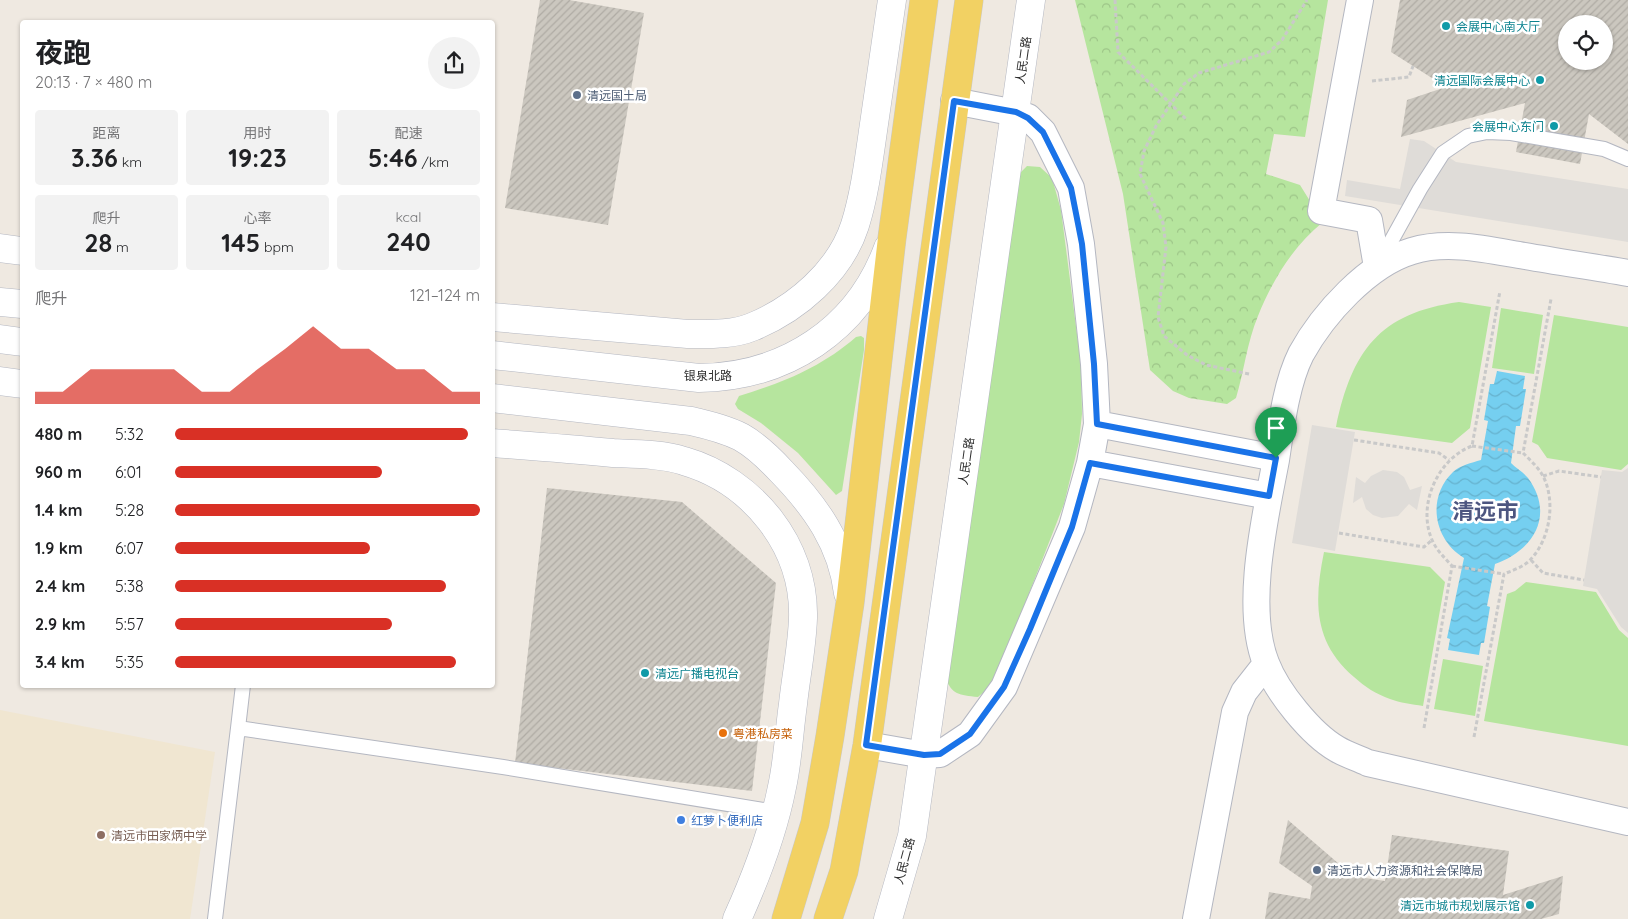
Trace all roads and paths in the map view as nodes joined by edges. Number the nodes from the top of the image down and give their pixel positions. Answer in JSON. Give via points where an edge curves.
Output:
{"nodes":[{"id":1,"x":892,"y":0,"type":"edge"},
{"id":2,"x":924,"y":0,"type":"edge"},
{"id":3,"x":968,"y":0,"type":"edge"},
{"id":4,"x":1031,"y":0,"type":"edge"},
{"id":5,"x":1115,"y":0,"type":"edge"},
{"id":6,"x":1307,"y":0,"type":"edge"},
{"id":7,"x":1360,"y":0,"type":"edge"},
{"id":8,"x":1413,"y":66,"type":"dead end"},
{"id":9,"x":1344,"y":84,"type":"junction"},
{"id":10,"x":954,"y":101,"type":"junction"},
{"id":11,"x":1170,"y":103,"type":"junction"},
{"id":12,"x":1016,"y":112,"type":"junction"},
{"id":13,"x":1186,"y":119,"type":"dead end"},
{"id":14,"x":1628,"y":160,"type":"edge"},
{"id":15,"x":892,"y":238,"type":"junction"},
{"id":16,"x":0,"y":248,"type":"edge"},
{"id":17,"x":20,"y":251,"type":"edge"},
{"id":18,"x":1377,"y":266,"type":"junction"},
{"id":19,"x":1628,"y":273,"type":"edge"},
{"id":20,"x":1500,"y":291,"type":"dead end"},
{"id":21,"x":1551,"y":299,"type":"dead end"},
{"id":22,"x":0,"y":302,"type":"edge"},
{"id":23,"x":20,"y":304,"type":"edge"},
{"id":24,"x":495,"y":317,"type":"edge"},
{"id":25,"x":0,"y":339,"type":"edge"},
{"id":26,"x":20,"y":342,"type":"edge"},
{"id":27,"x":495,"y":355,"type":"edge"},
{"id":28,"x":1249,"y":374,"type":"dead end"},
{"id":29,"x":0,"y":381,"type":"edge"},
{"id":30,"x":20,"y":384,"type":"edge"},
{"id":31,"x":495,"y":398,"type":"edge"},
{"id":32,"x":1097,"y":424,"type":"junction"},
{"id":33,"x":1354,"y":440,"type":"dead end"},
{"id":34,"x":495,"y":443,"type":"edge"},
{"id":35,"x":1472,"y":446,"type":"junction"},
{"id":36,"x":1523,"y":453,"type":"junction"},
{"id":37,"x":1276,"y":458,"type":"junction"},
{"id":38,"x":1450,"y":460,"type":"junction"},
{"id":39,"x":1090,"y":463,"type":"junction"},
{"id":40,"x":778,"y":468,"type":"junction"},
{"id":41,"x":1543,"y":476,"type":"junction"},
{"id":42,"x":1601,"y":477,"type":"dead end"},
{"id":43,"x":748,"y":495,"type":"junction"},
{"id":44,"x":1269,"y":496,"type":"junction"},
{"id":45,"x":1339,"y":532,"type":"dead end"},
{"id":46,"x":1432,"y":540,"type":"junction"},
{"id":47,"x":1531,"y":560,"type":"junction"},
{"id":48,"x":1452,"y":566,"type":"junction"},
{"id":49,"x":1504,"y":574,"type":"junction"},
{"id":50,"x":1584,"y":580,"type":"dead end"},
{"id":51,"x":850,"y":603,"type":"junction"},
{"id":52,"x":1266,"y":664,"type":"junction"},
{"id":53,"x":243,"y":688,"type":"edge"},
{"id":54,"x":238,"y":728,"type":"junction"},
{"id":55,"x":1424,"y":728,"type":"dead end"},
{"id":56,"x":1474,"y":737,"type":"dead end"},
{"id":57,"x":866,"y":745,"type":"junction"},
{"id":58,"x":924,"y":755,"type":"junction"},
{"id":59,"x":776,"y":812,"type":"junction"},
{"id":60,"x":1628,"y":822,"type":"edge"},
{"id":61,"x":216,"y":919,"type":"edge"},
{"id":62,"x":737,"y":919,"type":"edge"},
{"id":63,"x":786,"y":919,"type":"edge"},
{"id":64,"x":828,"y":919,"type":"edge"},
{"id":65,"x":888,"y":919,"type":"edge"},
{"id":66,"x":1196,"y":919,"type":"edge"}],
"edges":[{"from":1,"to":24,"type":"main road","via":[[864,187],[854,227],[835,263],[810,292],[751,328],[716,334]]},
{"from":2,"to":15,"type":"main road"},
{"from":3,"to":10,"type":"main road"},
{"from":4,"to":12,"type":"main road","name":"人民二路"},
{"from":5,"to":11,"type":"path","via":[[1118,52]]},
{"from":6,"to":11,"type":"path","via":[[1282,40],[1269,52],[1199,73],[1184,84]]},
{"from":7,"to":9,"type":"street"},
{"from":8,"to":9,"type":"path","via":[[1408,77]]},
{"from":9,"to":18,"type":"street","via":[[1321,211],[1369,220]]},
{"from":10,"to":12,"type":"street"},
{"from":10,"to":57,"type":"main road"},
{"from":11,"to":13,"type":"path"},
{"from":11,"to":28,"type":"path","via":[[1144,151],[1140,174],[1162,223],[1166,247],[1158,317],[1164,336],[1187,355],[1206,364]]},
{"from":12,"to":32,"type":"street","via":[[1043,132],[1071,188],[1082,244]]},
{"from":12,"to":58,"type":"main road","name":"人民二路"},
{"from":14,"to":18,"type":"lane","via":[[1604,149],[1511,133],[1487,132],[1468,136],[1443,154]]},
{"from":15,"to":27,"type":"main road","name":"银泉北路","via":[[869,291],[846,317],[806,350],[753,372],[728,378],[699,378]]},
{"from":15,"to":51,"type":"main road"},
{"from":16,"to":17,"type":"main road"},
{"from":18,"to":19,"type":"street","via":[[1413,250],[1446,246]]},
{"from":18,"to":37,"type":"street","via":[[1326,317],[1301,355],[1284,406]]},
{"from":20,"to":35,"type":"path"},
{"from":21,"to":36,"type":"path"},
{"from":22,"to":23,"type":"main road"},
{"from":25,"to":26,"type":"main road"},
{"from":29,"to":30,"type":"main road"},
{"from":31,"to":40,"type":"main road","via":[[719,427],[743,438]]},
{"from":32,"to":37,"type":"street"},
{"from":32,"to":39,"type":"street"},
{"from":33,"to":38,"type":"path","via":[[1439,453]]},
{"from":34,"to":43,"type":"main road","via":[[685,461],[728,481]]},
{"from":35,"to":36,"type":"path"},
{"from":35,"to":38,"type":"path","via":[[1460,450]]},
{"from":36,"to":41,"type":"path"},
{"from":37,"to":44,"type":"street"},
{"from":38,"to":46,"type":"path","via":[[1432,488],[1427,505]]},
{"from":39,"to":44,"type":"street"},
{"from":39,"to":58,"type":"street","via":[[1072,527],[1004,687],[970,734],[940,754]]},
{"from":40,"to":43,"type":"main road"},
{"from":40,"to":51,"type":"main road","via":[[819,514],[835,542],[843,562]]},
{"from":41,"to":42,"type":"path","via":[[1559,471]]},
{"from":41,"to":47,"type":"path","via":[[1549,493],[1550,512],[1540,546]]},
{"from":43,"to":59,"type":"main road","via":[[770,520],[794,559],[801,585],[803,618],[783,786]]},
{"from":44,"to":52,"type":"street","via":[[1260,549],[1258,592],[1258,627]]},
{"from":45,"to":46,"type":"path","via":[[1424,547]]},
{"from":46,"to":48,"type":"path"},
{"from":47,"to":49,"type":"path"},
{"from":47,"to":50,"type":"path","via":[[1543,573]]},
{"from":48,"to":49,"type":"path"},
{"from":48,"to":55,"type":"path"},
{"from":49,"to":56,"type":"path"},
{"from":51,"to":63,"type":"main road","via":[[815,823]]},
{"from":52,"to":60,"type":"street","via":[[1307,725],[1336,749],[1368,763]]},
{"from":52,"to":66,"type":"street","via":[[1244,692],[1235,712]]},
{"from":53,"to":54,"type":"lane"},
{"from":54,"to":59,"type":"lane"},
{"from":54,"to":61,"type":"lane"},
{"from":57,"to":58,"type":"street"},
{"from":57,"to":64,"type":"main road","via":[[844,872]]},
{"from":58,"to":65,"type":"main road","name":"人民二路","via":[[912,836]]},
{"from":59,"to":62,"type":"main road"}]}
